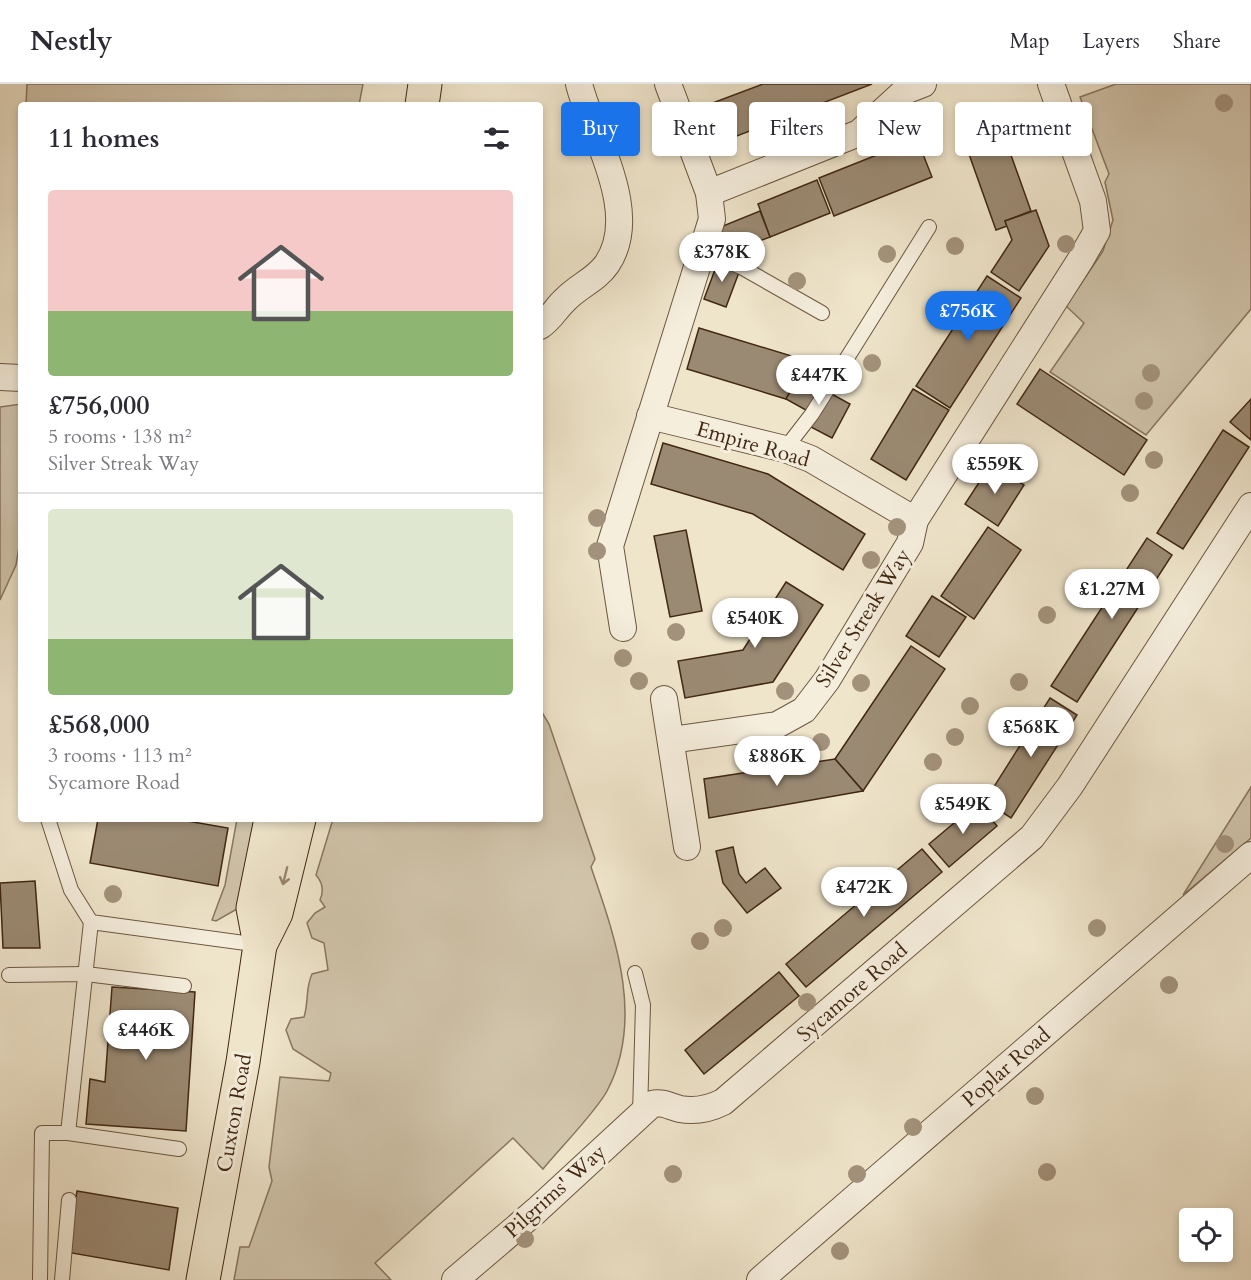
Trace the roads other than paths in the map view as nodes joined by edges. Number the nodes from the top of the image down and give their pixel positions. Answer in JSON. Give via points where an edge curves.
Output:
{"nodes":[{"id":1,"x":424,"y":84,"type":"edge"},
{"id":2,"x":579,"y":84,"type":"edge"},
{"id":3,"x":668,"y":84,"type":"edge"},
{"id":4,"x":923,"y":84,"type":"edge"},
{"id":5,"x":1051,"y":84,"type":"edge"},
{"id":6,"x":422,"y":102,"type":"edge"},
{"id":7,"x":709,"y":194,"type":"junction"},
{"id":8,"x":929,"y":227,"type":"dead end"},
{"id":9,"x":702,"y":250,"type":"junction"},
{"id":10,"x":552,"y":301,"type":"edge"},
{"id":11,"x":822,"y":313,"type":"dead end"},
{"id":12,"x":543,"y":324,"type":"edge"},
{"id":13,"x":0,"y":377,"type":"edge"},
{"id":14,"x":18,"y":378,"type":"edge"},
{"id":15,"x":650,"y":416,"type":"junction"},
{"id":16,"x":785,"y":449,"type":"junction"},
{"id":17,"x":1251,"y":506,"type":"edge"},
{"id":18,"x":915,"y":519,"type":"junction"},
{"id":19,"x":622,"y":628,"type":"dead end"},
{"id":20,"x":664,"y":699,"type":"dead end"},
{"id":21,"x":671,"y":740,"type":"junction"},
{"id":22,"x":49,"y":822,"type":"edge"},
{"id":23,"x":270,"y":822,"type":"edge"},
{"id":24,"x":298,"y":822,"type":"edge"},
{"id":25,"x":687,"y":847,"type":"dead end"},
{"id":26,"x":1251,"y":855,"type":"edge"},
{"id":27,"x":91,"y":922,"type":"junction"},
{"id":28,"x":260,"y":945,"type":"junction"},
{"id":29,"x":634,"y":973,"type":"dead end"},
{"id":30,"x":86,"y":974,"type":"junction"},
{"id":31,"x":9,"y":975,"type":"dead end"},
{"id":32,"x":184,"y":986,"type":"dead end"},
{"id":33,"x":648,"y":1108,"type":"junction"},
{"id":34,"x":68,"y":1133,"type":"junction"},
{"id":35,"x":179,"y":1149,"type":"dead end"},
{"id":36,"x":69,"y":1200,"type":"dead end"},
{"id":37,"x":40,"y":1280,"type":"edge"},
{"id":38,"x":62,"y":1280,"type":"edge"},
{"id":39,"x":203,"y":1280,"type":"edge"},
{"id":40,"x":455,"y":1280,"type":"edge"},
{"id":41,"x":760,"y":1280,"type":"edge"}],
"edges":[{"from":1,"to":6,"type":"main road"},
{"from":2,"to":10,"type":"street","via":[[613,181],[620,215],[618,233],[607,264],[587,284]]},
{"from":3,"to":7,"type":"street"},
{"from":4,"to":7,"type":"street","via":[[905,91],[859,133]]},
{"from":5,"to":18,"type":"street","name":"Silver Streak Way","via":[[1093,201],[1097,231]]},
{"from":7,"to":9,"type":"street","via":[[712,219]]},
{"from":8,"to":16,"type":"lane","via":[[812,414]]},
{"from":9,"to":11,"type":"lane","via":[[741,267]]},
{"from":9,"to":15,"type":"street"},
{"from":10,"to":12,"type":"street","via":[[552,318]]},
{"from":13,"to":14,"type":"street"},
{"from":15,"to":16,"type":"street","name":"Empire Road"},
{"from":15,"to":19,"type":"street","via":[[610,546]]},
{"from":16,"to":18,"type":"street","name":"Empire Road","via":[[811,459]]},
{"from":17,"to":33,"type":"street","name":"Sycamore Road","via":[[1070,786],[1032,837],[723,1102],[698,1110]]},
{"from":18,"to":21,"type":"street","name":"Silver Streak Way","via":[[910,543],[827,680],[804,710],[777,725]]},
{"from":20,"to":21,"type":"street"},
{"from":21,"to":25,"type":"street"},
{"from":22,"to":27,"type":"lane","via":[[71,890]]},
{"from":23,"to":28,"type":"main road","name":"Cuxton Road","via":[[253,908]]},
{"from":24,"to":28,"type":"main road","name":"Cuxton Road","one_way":true,"via":[[276,914]]},
{"from":26,"to":41,"type":"street","name":"Poplar Road"},
{"from":27,"to":28,"type":"lane"},
{"from":27,"to":30,"type":"lane"},
{"from":28,"to":39,"type":"main road","name":"Cuxton Road"},
{"from":29,"to":33,"type":"lane","via":[[643,1005]]},
{"from":30,"to":31,"type":"lane"},
{"from":30,"to":32,"type":"lane"},
{"from":30,"to":34,"type":"lane"},
{"from":33,"to":40,"type":"street","name":"Pilgrims' Way"},
{"from":34,"to":35,"type":"lane"},
{"from":34,"to":37,"type":"lane","via":[[42,1132]]},
{"from":36,"to":38,"type":"lane"}]}
